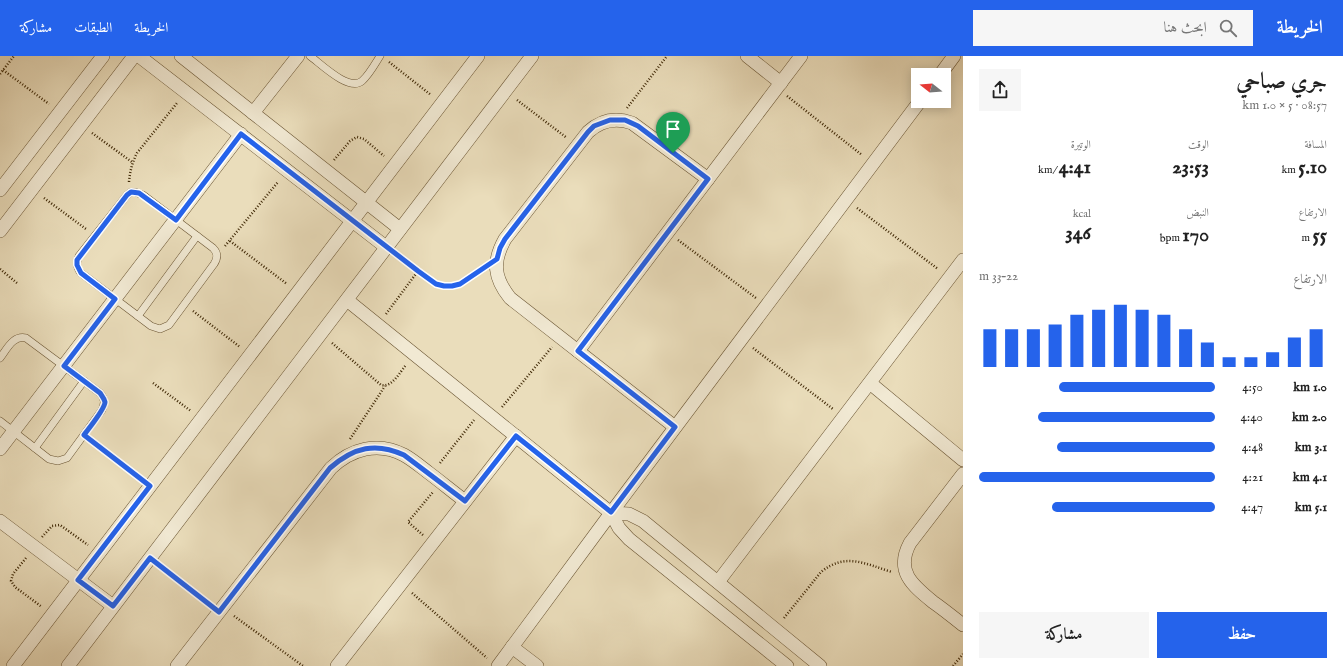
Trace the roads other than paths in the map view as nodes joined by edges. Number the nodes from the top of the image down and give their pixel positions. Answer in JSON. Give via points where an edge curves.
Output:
{"nodes":[{"id":1,"x":103,"y":56,"type":"edge"},
{"id":2,"x":134,"y":56,"type":"edge"},
{"id":3,"x":139,"y":56,"type":"edge"},
{"id":4,"x":181,"y":56,"type":"edge"},
{"id":5,"x":298,"y":56,"type":"edge"},
{"id":6,"x":310,"y":56,"type":"edge"},
{"id":7,"x":380,"y":56,"type":"edge"},
{"id":8,"x":478,"y":56,"type":"edge"},
{"id":9,"x":532,"y":56,"type":"edge"},
{"id":10,"x":747,"y":56,"type":"edge"},
{"id":11,"x":802,"y":56,"type":"edge"},
{"id":12,"x":954,"y":56,"type":"edge"},
{"id":13,"x":945,"y":68,"type":"edge"},
{"id":14,"x":779,"y":86,"type":"junction"},
{"id":15,"x":915,"y":108,"type":"edge"},
{"id":16,"x":253,"y":113,"type":"junction"},
{"id":17,"x":241,"y":134,"type":"junction"},
{"id":18,"x":708,"y":179,"type":"junction"},
{"id":19,"x":0,"y":190,"type":"edge"},
{"id":20,"x":367,"y":202,"type":"junction"},
{"id":21,"x":176,"y":220,"type":"junction"},
{"id":22,"x":352,"y":221,"type":"junction"},
{"id":23,"x":400,"y":229,"type":"junction"},
{"id":24,"x":0,"y":231,"type":"edge"},
{"id":25,"x":197,"y":236,"type":"junction"},
{"id":26,"x":386,"y":247,"type":"junction"},
{"id":27,"x":963,"y":260,"type":"edge"},
{"id":28,"x":115,"y":299,"type":"junction"},
{"id":29,"x":346,"y":300,"type":"junction"},
{"id":30,"x":138,"y":316,"type":"junction"},
{"id":31,"x":578,"y":351,"type":"junction"},
{"id":32,"x":0,"y":358,"type":"edge"},
{"id":33,"x":64,"y":366,"type":"junction"},
{"id":34,"x":84,"y":381,"type":"junction"},
{"id":35,"x":870,"y":383,"type":"junction"},
{"id":36,"x":0,"y":421,"type":"edge"},
{"id":37,"x":675,"y":427,"type":"junction"},
{"id":38,"x":14,"y":432,"type":"junction"},
{"id":39,"x":516,"y":436,"type":"junction"},
{"id":40,"x":35,"y":448,"type":"junction"},
{"id":41,"x":0,"y":450,"type":"edge"},
{"id":42,"x":963,"y":460,"type":"edge"},
{"id":43,"x":963,"y":474,"type":"edge"},
{"id":44,"x":465,"y":501,"type":"junction"},
{"id":45,"x":611,"y":512,"type":"junction"},
{"id":46,"x":0,"y":521,"type":"edge"},
{"id":47,"x":78,"y":580,"type":"junction"},
{"id":48,"x":718,"y":582,"type":"junction"},
{"id":49,"x":113,"y":606,"type":"junction"},
{"id":50,"x":963,"y":625,"type":"edge"},
{"id":51,"x":512,"y":647,"type":"junction"},
{"id":52,"x":495,"y":663,"type":"edge"},
{"id":53,"x":13,"y":666,"type":"edge"},
{"id":54,"x":68,"y":666,"type":"edge"},
{"id":55,"x":177,"y":666,"type":"edge"},
{"id":56,"x":337,"y":666,"type":"edge"},
{"id":57,"x":537,"y":666,"type":"edge"},
{"id":58,"x":787,"y":666,"type":"edge"},
{"id":59,"x":820,"y":666,"type":"edge"}],
"edges":[{"from":1,"to":19,"type":"street"},
{"from":2,"to":24,"type":"street"},
{"from":3,"to":17,"type":"street"},
{"from":4,"to":16,"type":"street"},
{"from":5,"to":16,"type":"street"},
{"from":6,"to":7,"type":"lane","via":[[344,82],[354,84],[363,81]]},
{"from":8,"to":20,"type":"street"},
{"from":9,"to":23,"type":"street"},
{"from":10,"to":14,"type":"street"},
{"from":11,"to":14,"type":"street"},
{"from":12,"to":13,"type":"street"},
{"from":14,"to":18,"type":"street"},
{"from":15,"to":37,"type":"street"},
{"from":16,"to":20,"type":"street"},
{"from":17,"to":21,"type":"street"},
{"from":17,"to":22,"type":"street"},
{"from":18,"to":31,"type":"street"},
{"from":18,"to":31,"type":"street","via":[[638,126],[625,120],[602,122],[588,132],[505,239],[500,248],[496,270],[503,290]]},
{"from":20,"to":22,"type":"street"},
{"from":20,"to":23,"type":"street"},
{"from":21,"to":25,"type":"lane"},
{"from":21,"to":28,"type":"street"},
{"from":21,"to":28,"type":"lane","via":[[143,195],[131,192],[79,256],[77,265],[81,273]]},
{"from":22,"to":26,"type":"street"},
{"from":22,"to":47,"type":"street"},
{"from":23,"to":26,"type":"street"},
{"from":25,"to":30,"type":"lane"},
{"from":25,"to":30,"type":"lane","via":[[216,251],[217,260],[184,305],[169,325],[160,329]]},
{"from":26,"to":29,"type":"street"},
{"from":27,"to":35,"type":"street"},
{"from":28,"to":30,"type":"lane"},
{"from":28,"to":33,"type":"street"},
{"from":29,"to":39,"type":"street"},
{"from":29,"to":49,"type":"street"},
{"from":31,"to":37,"type":"street"},
{"from":32,"to":33,"type":"lane","via":[[14,340],[22,337],[30,340]]},
{"from":33,"to":34,"type":"lane"},
{"from":33,"to":38,"type":"street"},
{"from":34,"to":40,"type":"lane"},
{"from":34,"to":40,"type":"lane","via":[[100,393],[105,401],[102,410],[84,435],[63,460],[53,461]]},
{"from":35,"to":42,"type":"street"},
{"from":35,"to":48,"type":"street"},
{"from":36,"to":38,"type":"lane"},
{"from":37,"to":45,"type":"street"},
{"from":38,"to":40,"type":"lane"},
{"from":38,"to":41,"type":"street"},
{"from":39,"to":44,"type":"street"},
{"from":39,"to":45,"type":"street"},
{"from":43,"to":50,"type":"street","via":[[910,543],[904,556],[907,576],[916,588]]},
{"from":44,"to":55,"type":"street","via":[[404,455],[394,451],[371,448],[344,457],[330,468]]},
{"from":44,"to":56,"type":"street"},
{"from":45,"to":48,"type":"street","via":[[629,514],[643,521]]},
{"from":45,"to":51,"type":"street"},
{"from":45,"to":58,"type":"street","via":[[629,539]]},
{"from":46,"to":47,"type":"street"},
{"from":47,"to":49,"type":"street"},
{"from":47,"to":53,"type":"street"},
{"from":48,"to":59,"type":"street"},
{"from":49,"to":54,"type":"street"},
{"from":51,"to":52,"type":"street"},
{"from":51,"to":57,"type":"street"}]}
